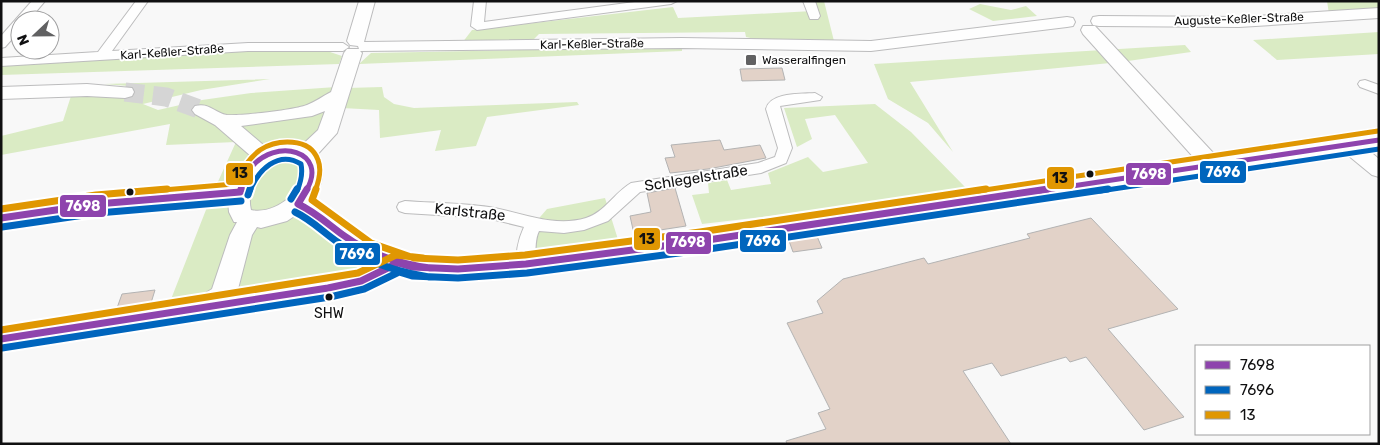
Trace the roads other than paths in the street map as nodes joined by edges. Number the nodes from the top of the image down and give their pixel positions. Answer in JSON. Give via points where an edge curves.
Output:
{"nodes":[{"id":1,"x":142,"y":1,"type":"edge"},
{"id":2,"x":367,"y":1,"type":"edge"},
{"id":3,"x":480,"y":1,"type":"edge"},
{"id":4,"x":671,"y":1,"type":"edge"},
{"id":5,"x":809,"y":1,"type":"edge"},
{"id":6,"x":636,"y":4,"type":"edge"},
{"id":7,"x":1379,"y":13,"type":"edge"},
{"id":8,"x":814,"y":16,"type":"dead end"},
{"id":9,"x":1084,"y":20,"type":"junction"},
{"id":10,"x":10,"y":34,"type":"edge"},
{"id":11,"x":1,"y":44,"type":"edge"},
{"id":12,"x":819,"y":46,"type":"joint"},
{"id":13,"x":354,"y":47,"type":"junction"},
{"id":14,"x":102,"y":56,"type":"junction"},
{"id":15,"x":1,"y":62,"type":"edge"},
{"id":16,"x":1364,"y":84,"type":"dead end"},
{"id":17,"x":1379,"y":90,"type":"edge"},
{"id":18,"x":125,"y":92,"type":"tunnel mouth"},
{"id":19,"x":1,"y":94,"type":"edge"},
{"id":20,"x":339,"y":95,"type":"junction"},
{"id":21,"x":815,"y":97,"type":"dead end"},
{"id":22,"x":202,"y":110,"type":"tunnel mouth"},
{"id":23,"x":222,"y":121,"type":"junction"},
{"id":24,"x":1379,"y":140,"type":"edge"},
{"id":25,"x":1347,"y":144,"type":"junction"},
{"id":26,"x":305,"y":154,"type":"junction"},
{"id":27,"x":265,"y":157,"type":"junction"},
{"id":28,"x":1211,"y":164,"type":"junction"},
{"id":29,"x":1379,"y":170,"type":"edge"},
{"id":30,"x":240,"y":192,"type":"junction"},
{"id":31,"x":298,"y":204,"type":"junction"},
{"id":32,"x":405,"y":207,"type":"dead end"},
{"id":33,"x":1,"y":218,"type":"edge"},
{"id":34,"x":250,"y":219,"type":"junction"},
{"id":35,"x":534,"y":224,"type":"junction"},
{"id":36,"x":398,"y":263,"type":"junction"},
{"id":37,"x":526,"y":264,"type":"junction"},
{"id":38,"x":199,"y":308,"type":"junction"},
{"id":39,"x":1,"y":338,"type":"edge"}],
"edges":[{"from":1,"to":14,"type":"street"},
{"from":2,"to":13,"type":"street"},
{"from":3,"to":6,"type":"street","name":"Karl-Keßler-Straße","via":[[477,26]]},
{"from":4,"to":6,"type":"street","name":"Karl-Keßler-Straße"},
{"from":5,"to":8,"type":"street"},
{"from":7,"to":9,"type":"street","name":"Auguste-Keßler-Straße","via":[[1239,22]]},
{"from":9,"to":12,"type":"street","name":"Auguste-Keßler-Straße","via":[[871,46]]},
{"from":9,"to":28,"type":"street"},
{"from":10,"to":11,"type":"street"},
{"from":12,"to":13,"type":"street","name":"Karl-Keßler-Straße","via":[[681,43]]},
{"from":13,"to":14,"type":"street","name":"Karl-Keßler-Straße","via":[[248,47]]},
{"from":13,"to":20,"type":"street"},
{"from":14,"to":15,"type":"street","name":"Karl-Keßler-Straße"},
{"from":16,"to":17,"type":"street"},
{"from":18,"to":19,"type":"street","via":[[87,90]]},
{"from":20,"to":23,"type":"street","via":[[312,110]]},
{"from":20,"to":26,"type":"street","via":[[327,133]]},
{"from":21,"to":35,"type":"street","name":"Schlegelstraße","via":[[774,104],[785,148],[781,160],[772,165],[636,187],[599,219],[559,228]]},
{"from":22,"to":23,"type":"street"},
{"from":23,"to":27,"type":"street"},
{"from":24,"to":25,"type":"street"},
{"from":25,"to":28,"type":"street"},
{"from":25,"to":29,"type":"street"},
{"from":26,"to":27,"type":"street","via":[[287,151]]},
{"from":26,"to":31,"type":"street","via":[[313,165],[312,174]]},
{"from":27,"to":30,"type":"street","via":[[247,174]]},
{"from":28,"to":37,"type":"street","via":[[701,241]]},
{"from":30,"to":33,"type":"street","via":[[97,204]]},
{"from":30,"to":34,"type":"street","via":[[239,210],[242,216]]},
{"from":31,"to":34,"type":"street","via":[[272,218]]},
{"from":31,"to":36,"type":"street","via":[[313,210],[367,251]]},
{"from":32,"to":35,"type":"street","name":"Karlstraße","via":[[473,211],[515,217]]},
{"from":34,"to":38,"type":"street","via":[[241,235],[226,289],[221,296]]},
{"from":35,"to":37,"type":"street","via":[[526,238]]},
{"from":36,"to":37,"type":"street","via":[[412,267],[458,269]]},
{"from":36,"to":38,"type":"street","via":[[361,281]]},
{"from":38,"to":39,"type":"street"}]}
